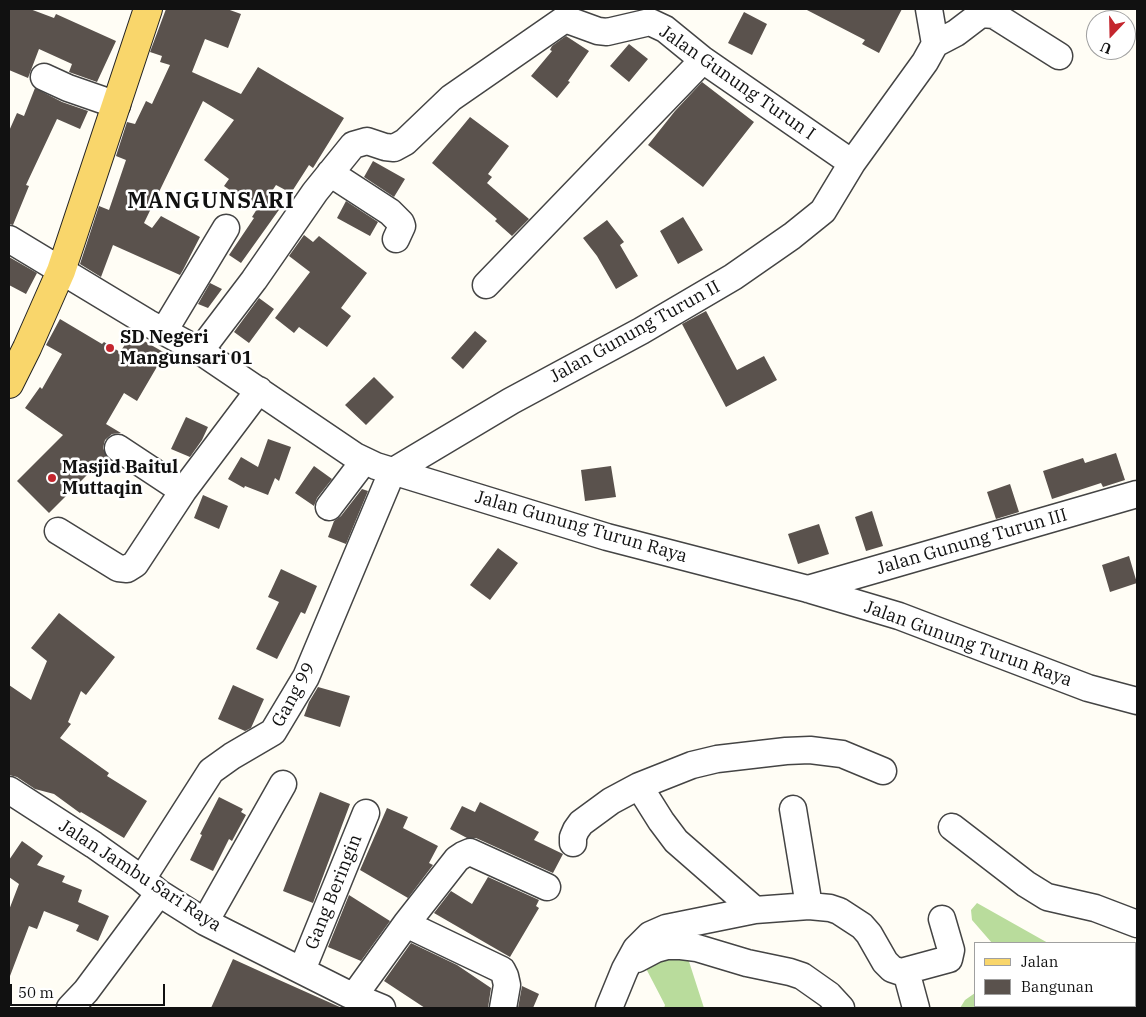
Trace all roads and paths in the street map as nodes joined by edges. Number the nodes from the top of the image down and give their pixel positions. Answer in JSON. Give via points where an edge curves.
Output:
{"nodes":[{"id":1,"x":148,"y":9,"type":"edge"},
{"id":2,"x":929,"y":9,"type":"edge"},
{"id":3,"x":561,"y":14,"type":"edge"},
{"id":4,"x":935,"y":44,"type":"junction"},
{"id":5,"x":1059,"y":56,"type":"dead end"},
{"id":6,"x":703,"y":60,"type":"junction"},
{"id":7,"x":44,"y":77,"type":"dead end"},
{"id":8,"x":117,"y":105,"type":"junction"},
{"id":9,"x":852,"y":163,"type":"junction"},
{"id":10,"x":330,"y":174,"type":"junction"},
{"id":11,"x":226,"y":228,"type":"dead end"},
{"id":12,"x":9,"y":239,"type":"edge"},
{"id":13,"x":396,"y":240,"type":"dead end"},
{"id":14,"x":61,"y":272,"type":"junction"},
{"id":15,"x":486,"y":285,"type":"dead end"},
{"id":16,"x":164,"y":331,"type":"junction"},
{"id":17,"x":200,"y":351,"type":"junction"},
{"id":18,"x":9,"y":384,"type":"edge"},
{"id":19,"x":259,"y":390,"type":"junction"},
{"id":20,"x":118,"y":448,"type":"dead end"},
{"id":21,"x":364,"y":461,"type":"junction"},
{"id":22,"x":392,"y":472,"type":"junction"},
{"id":23,"x":183,"y":491,"type":"junction"},
{"id":24,"x":1137,"y":494,"type":"edge"},
{"id":25,"x":329,"y":507,"type":"dead end"},
{"id":26,"x":58,"y":531,"type":"dead end"},
{"id":27,"x":808,"y":589,"type":"junction"},
{"id":28,"x":1137,"y":701,"type":"edge"},
{"id":29,"x":883,"y":771,"type":"dead end"},
{"id":30,"x":283,"y":784,"type":"dead end"},
{"id":31,"x":639,"y":786,"type":"junction"},
{"id":32,"x":9,"y":790,"type":"edge"},
{"id":33,"x":793,"y":809,"type":"dead end"},
{"id":34,"x":366,"y":814,"type":"dead end"},
{"id":35,"x":952,"y":827,"type":"dead end"},
{"id":36,"x":573,"y":842,"type":"dead end"},
{"id":37,"x":151,"y":886,"type":"junction"},
{"id":38,"x":547,"y":887,"type":"dead end"},
{"id":39,"x":809,"y":906,"type":"junction"},
{"id":40,"x":755,"y":910,"type":"junction"},
{"id":41,"x":942,"y":919,"type":"dead end"},
{"id":42,"x":204,"y":922,"type":"junction"},
{"id":43,"x":406,"y":924,"type":"junction"},
{"id":44,"x":1137,"y":924,"type":"edge"},
{"id":45,"x":625,"y":969,"type":"junction"},
{"id":46,"x":302,"y":970,"type":"junction"},
{"id":47,"x":906,"y":971,"type":"junction"},
{"id":48,"x":347,"y":999,"type":"edge"},
{"id":49,"x":70,"y":1008,"type":"edge"},
{"id":50,"x":382,"y":1008,"type":"edge"},
{"id":51,"x":503,"y":1008,"type":"edge"},
{"id":52,"x":609,"y":1008,"type":"edge"},
{"id":53,"x":841,"y":1008,"type":"edge"},
{"id":54,"x":916,"y":1008,"type":"edge"}],
"edges":[{"from":1,"to":8,"type":"main road"},
{"from":2,"to":4,"type":"street"},
{"from":3,"to":6,"type":"street","name":"Jalan Gunung Turun I","via":[[607,32],[650,22],[665,29]]},
{"from":3,"to":10,"type":"street","name":"Jalan Gunung Turun I","via":[[451,98],[404,142],[394,148],[358,142]]},
{"from":4,"to":5,"type":"street","via":[[981,14],[994,15]]},
{"from":4,"to":9,"type":"street","name":"Jalan Gunung Turun II"},
{"from":6,"to":9,"type":"street","name":"Jalan Gunung Turun I"},
{"from":6,"to":15,"type":"street"},
{"from":7,"to":8,"type":"street"},
{"from":8,"to":14,"type":"main road"},
{"from":9,"to":22,"type":"street","name":"Jalan Gunung Turun II","via":[[823,211],[733,277],[511,401]]},
{"from":10,"to":13,"type":"street","via":[[396,217],[402,226]]},
{"from":10,"to":17,"type":"street","name":"Jalan Gunung Turun I"},
{"from":11,"to":16,"type":"street"},
{"from":12,"to":14,"type":"street","name":"Jalan Gunung Turun Raya"},
{"from":14,"to":16,"type":"street","name":"Jalan Gunung Turun Raya"},
{"from":14,"to":18,"type":"main road"},
{"from":16,"to":17,"type":"street","name":"Jalan Gunung Turun Raya"},
{"from":17,"to":19,"type":"street","name":"Jalan Gunung Turun Raya"},
{"from":19,"to":21,"type":"street","name":"Jalan Gunung Turun Raya"},
{"from":19,"to":23,"type":"street"},
{"from":20,"to":23,"type":"street"},
{"from":21,"to":22,"type":"street","name":"Jalan Gunung Turun Raya"},
{"from":21,"to":25,"type":"street"},
{"from":22,"to":27,"type":"street","name":"Jalan Gunung Turun Raya","via":[[607,537]]},
{"from":22,"to":37,"type":"street","name":"Gang 99","via":[[306,677],[273,732],[211,771]]},
{"from":23,"to":26,"type":"street","via":[[135,564],[127,569],[110,564]]},
{"from":24,"to":27,"type":"street","name":"Jalan Gunung Turun III"},
{"from":27,"to":28,"type":"street","name":"Jalan Gunung Turun Raya","via":[[899,616],[1088,688]]},
{"from":29,"to":31,"type":"street","via":[[842,754],[786,751],[717,759],[692,765]]},
{"from":30,"to":42,"type":"street"},
{"from":31,"to":36,"type":"street","via":[[581,823]]},
{"from":31,"to":40,"type":"street","via":[[676,841]]},
{"from":32,"to":37,"type":"street","name":"Jalan Jambu Sari Raya"},
{"from":33,"to":39,"type":"street"},
{"from":34,"to":46,"type":"street","name":"Gang Beringin"},
{"from":35,"to":44,"type":"street","via":[[1047,897],[1095,908]]},
{"from":37,"to":42,"type":"street","name":"Jalan Jambu Sari Raya"},
{"from":37,"to":49,"type":"street","name":"Gang 99","via":[[86,991]]},
{"from":38,"to":43,"type":"street","via":[[470,852],[457,859]]},
{"from":39,"to":40,"type":"street"},
{"from":39,"to":47,"type":"street","via":[[830,908],[848,916],[869,934],[888,966]]},
{"from":40,"to":45,"type":"street","via":[[666,928],[650,935],[636,949]]},
{"from":41,"to":47,"type":"street","via":[[951,950],[949,959]]},
{"from":42,"to":46,"type":"street","name":"Jalan Jambu Sari Raya"},
{"from":43,"to":48,"type":"street"},
{"from":43,"to":51,"type":"street","via":[[502,970],[506,985]]},
{"from":45,"to":52,"type":"street"},
{"from":45,"to":53,"type":"street","via":[[656,949],[667,946],[697,948],[802,976]]},
{"from":46,"to":48,"type":"street","name":"Jalan Jambu Sari Raya"},
{"from":47,"to":54,"type":"street"},
{"from":48,"to":50,"type":"street","name":"Jalan Jambu Sari Raya"}]}
